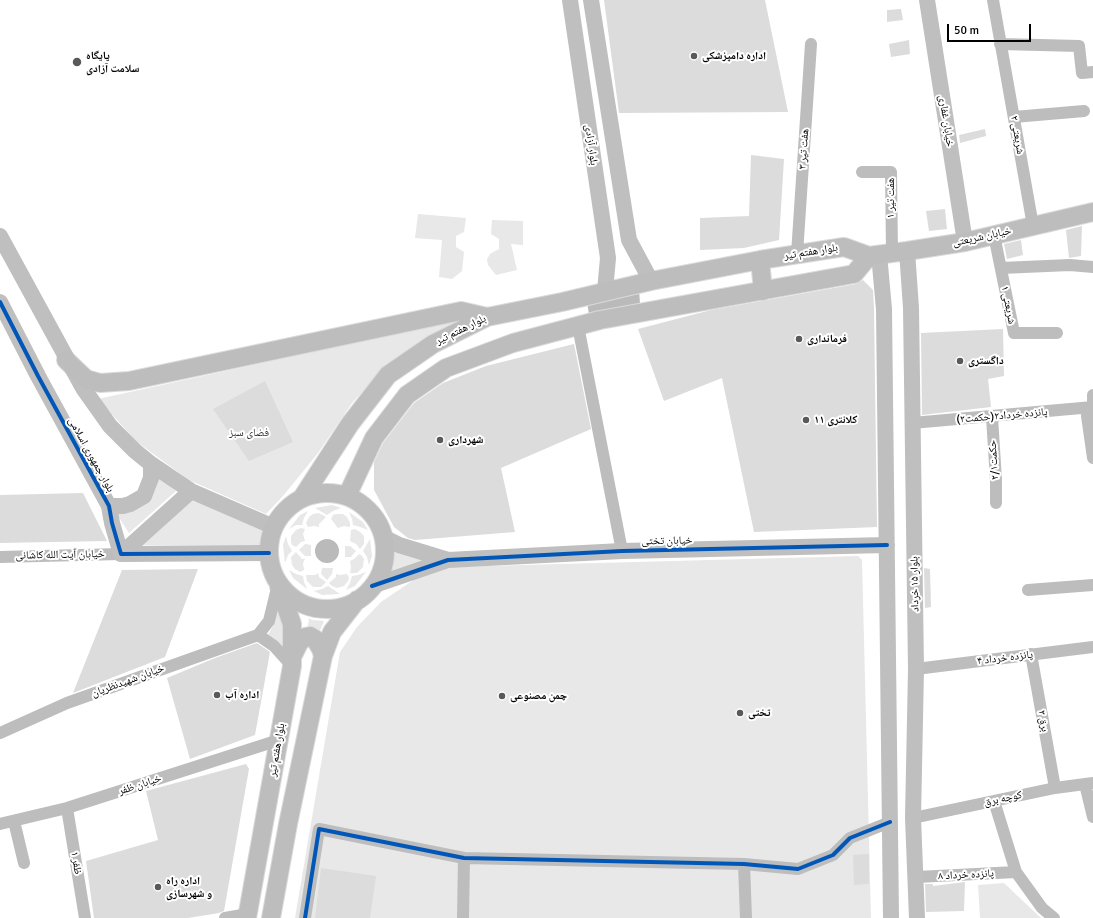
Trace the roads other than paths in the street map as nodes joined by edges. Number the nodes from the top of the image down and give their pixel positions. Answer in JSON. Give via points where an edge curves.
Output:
{"nodes":[{"id":1,"x":570,"y":0,"type":"edge"},
{"id":2,"x":591,"y":0,"type":"edge"},
{"id":3,"x":927,"y":0,"type":"edge"},
{"id":4,"x":993,"y":0,"type":"edge"},
{"id":5,"x":811,"y":44,"type":"dead end"},
{"id":6,"x":1000,"y":44,"type":"junction"},
{"id":7,"x":1093,"y":72,"type":"edge"},
{"id":8,"x":1084,"y":110,"type":"dead end"},
{"id":9,"x":1014,"y":117,"type":"junction"},
{"id":10,"x":862,"y":172,"type":"dead end"},
{"id":11,"x":1093,"y":212,"type":"edge"},
{"id":12,"x":1033,"y":226,"type":"junction"},
{"id":13,"x":994,"y":235,"type":"junction"},
{"id":14,"x":0,"y":236,"type":"edge"},
{"id":15,"x":965,"y":242,"type":"junction"},
{"id":16,"x":887,"y":253,"type":"junction"},
{"id":17,"x":797,"y":254,"type":"junction"},
{"id":18,"x":760,"y":260,"type":"junction"},
{"id":19,"x":1093,"y":267,"type":"edge"},
{"id":20,"x":1001,"y":268,"type":"junction"},
{"id":21,"x":651,"y":281,"type":"junction"},
{"id":22,"x":605,"y":291,"type":"junction"},
{"id":23,"x":763,"y":291,"type":"junction"},
{"id":24,"x":0,"y":302,"type":"edge"},
{"id":25,"x":910,"y":308,"type":"junction"},
{"id":26,"x":884,"y":309,"type":"junction"},
{"id":27,"x":487,"y":317,"type":"junction"},
{"id":28,"x":578,"y":326,"type":"junction"},
{"id":29,"x":1057,"y":333,"type":"dead end"},
{"id":30,"x":66,"y":360,"type":"junction"},
{"id":31,"x":1093,"y":396,"type":"edge"},
{"id":32,"x":1093,"y":407,"type":"edge"},
{"id":33,"x":992,"y":417,"type":"junction"},
{"id":34,"x":912,"y":423,"type":"junction"},
{"id":35,"x":1093,"y":458,"type":"edge"},
{"id":36,"x":151,"y":464,"type":"junction"},
{"id":37,"x":191,"y":491,"type":"junction"},
{"id":38,"x":347,"y":496,"type":"junction"},
{"id":39,"x":302,"y":498,"type":"junction"},
{"id":40,"x":996,"y":503,"type":"dead end"},
{"id":41,"x":109,"y":506,"type":"junction"},
{"id":42,"x":274,"y":527,"type":"junction"},
{"id":43,"x":383,"y":537,"type":"junction"},
{"id":44,"x":887,"y":545,"type":"junction"},
{"id":45,"x":622,"y":551,"type":"junction"},
{"id":46,"x":269,"y":553,"type":"junction"},
{"id":47,"x":121,"y":554,"type":"junction"},
{"id":48,"x":0,"y":557,"type":"edge"},
{"id":49,"x":448,"y":560,"type":"junction"},
{"id":50,"x":278,"y":583,"type":"junction"},
{"id":51,"x":1093,"y":585,"type":"edge"},
{"id":52,"x":372,"y":586,"type":"junction"},
{"id":53,"x":1028,"y":590,"type":"dead end"},
{"id":54,"x":357,"y":600,"type":"junction"},
{"id":55,"x":258,"y":635,"type":"junction"},
{"id":56,"x":1093,"y":647,"type":"edge"},
{"id":57,"x":1030,"y":654,"type":"junction"},
{"id":58,"x":323,"y":656,"type":"junction"},
{"id":59,"x":292,"y":661,"type":"junction"},
{"id":60,"x":916,"y":669,"type":"junction"},
{"id":61,"x":0,"y":733,"type":"edge"},
{"id":62,"x":279,"y":740,"type":"junction"},
{"id":63,"x":1089,"y":783,"type":"edge"},
{"id":64,"x":1055,"y":788,"type":"junction"},
{"id":65,"x":994,"y":801,"type":"junction"},
{"id":66,"x":67,"y":808,"type":"junction"},
{"id":67,"x":1093,"y":817,"type":"edge"},
{"id":68,"x":913,"y":818,"type":"junction"},
{"id":69,"x":14,"y":821,"type":"junction"},
{"id":70,"x":890,"y":822,"type":"junction"},
{"id":71,"x":0,"y":824,"type":"edge"},
{"id":72,"x":464,"y":858,"type":"junction"},
{"id":73,"x":24,"y":863,"type":"dead end"},
{"id":74,"x":744,"y":864,"type":"junction"},
{"id":75,"x":1016,"y":872,"type":"junction"},
{"id":76,"x":917,"y":877,"type":"junction"},
{"id":77,"x":248,"y":916,"type":"edge"},
{"id":78,"x":85,"y":918,"type":"edge"},
{"id":79,"x":225,"y":918,"type":"edge"},
{"id":80,"x":271,"y":918,"type":"edge"},
{"id":81,"x":305,"y":918,"type":"edge"},
{"id":82,"x":463,"y":918,"type":"edge"},
{"id":83,"x":746,"y":918,"type":"edge"},
{"id":84,"x":891,"y":918,"type":"edge"},
{"id":85,"x":918,"y":918,"type":"edge"},
{"id":86,"x":1054,"y":918,"type":"edge"}],
"edges":[{"from":1,"to":22,"type":"street","name":"بلوار آزادی","via":[[608,258]]},
{"from":2,"to":21,"type":"street","name":"بلوار آزادی","via":[[629,240]]},
{"from":3,"to":15,"type":"street","name":"خیابان غفاری"},
{"from":4,"to":6,"type":"street","name":"شریعتی ۲"},
{"from":5,"to":17,"type":"street","name":"هفت تیر ۳"},
{"from":6,"to":7,"type":"street","via":[[1079,46],[1082,73]]},
{"from":6,"to":9,"type":"street","name":"شریعتی ۲"},
{"from":8,"to":9,"type":"street"},
{"from":9,"to":12,"type":"street","name":"شریعتی ۲"},
{"from":10,"to":16,"type":"street","name":"هفت تیر ۱","via":[[891,172]]},
{"from":11,"to":12,"type":"main road","name":"خیابان شریعتی"},
{"from":12,"to":13,"type":"main road","name":"خیابان شریعتی"},
{"from":13,"to":15,"type":"main road","name":"خیابان شریعتی"},
{"from":13,"to":20,"type":"street","name":"شریعتی ۱"},
{"from":14,"to":30,"type":"street"},
{"from":15,"to":16,"type":"main road","name":"خیابان شریعتی"},
{"from":16,"to":17,"type":"main road","name":"بلوار هفتم تیر","via":[[844,247]]},
{"from":16,"to":23,"type":"main road","via":[[854,274]]},
{"from":16,"to":25,"type":"street","name":"بلوار ۱۵ خرداد"},
{"from":16,"to":26,"type":"street"},
{"from":17,"to":18,"type":"main road","name":"بلوار هفتم تیر"},
{"from":18,"to":21,"type":"main road","name":"بلوار هفتم تیر"},
{"from":18,"to":23,"type":"main road"},
{"from":19,"to":20,"type":"street","via":[[1070,265]]},
{"from":20,"to":29,"type":"street","name":"شریعتی ۱","via":[[1014,333]]},
{"from":21,"to":22,"type":"main road","name":"بلوار هفتم تیر"},
{"from":22,"to":27,"type":"main road","name":"بلوار هفتم تیر"},
{"from":23,"to":28,"type":"main road","via":[[630,314]]},
{"from":24,"to":41,"type":"street","name":"بلوار جمهوری اسلامی"},
{"from":25,"to":26,"type":"street","via":[[900,304]]},
{"from":25,"to":34,"type":"street","name":"بلوار ۱۵ خرداد"},
{"from":26,"to":44,"type":"street"},
{"from":27,"to":30,"type":"main road","via":[[461,311],[129,381],[100,383],[86,379]]},
{"from":27,"to":39,"type":"main road","name":"بلوار هفتم تیر","via":[[433,344],[388,375],[350,424]]},
{"from":28,"to":38,"type":"main road","via":[[513,343],[446,368],[407,395],[374,438]]},
{"from":28,"to":45,"type":"street"},
{"from":30,"to":36,"type":"street","via":[[110,426]]},
{"from":31,"to":32,"type":"street"},
{"from":32,"to":33,"type":"street","name":"پانزده خرداد۲(حکمت۲)"},
{"from":32,"to":35,"type":"street","via":[[1087,416]]},
{"from":33,"to":34,"type":"street","name":"پانزده خرداد۲(حکمت۲)"},
{"from":33,"to":40,"type":"street","name":"حکمت۲/۱"},
{"from":34,"to":60,"type":"street","name":"بلوار ۱۵ خرداد"},
{"from":36,"to":37,"type":"street"},
{"from":36,"to":41,"type":"street","via":[[151,478],[144,496],[123,506]]},
{"from":37,"to":42,"type":"street"},
{"from":37,"to":47,"type":"street"},
{"from":38,"to":39,"type":"main road","via":[[332,493]]},
{"from":38,"to":43,"type":"main road","via":[[370,512]]},
{"from":39,"to":42,"type":"main road","via":[[281,515]]},
{"from":41,"to":47,"type":"street","name":"بلوار جمهوری اسلامی"},
{"from":42,"to":46,"type":"main road","via":[[270,537]]},
{"from":43,"to":49,"type":"street"},
{"from":43,"to":52,"type":"main road","via":[[385,554],[381,571]]},
{"from":44,"to":45,"type":"street","name":"خیابان تختی"},
{"from":44,"to":70,"type":"street"},
{"from":45,"to":49,"type":"street","name":"خیابان تختی"},
{"from":46,"to":47,"type":"street"},
{"from":46,"to":50,"type":"main road","via":[[269,560]]},
{"from":47,"to":48,"type":"street","name":"خیابان آیت الله کاشانی"},
{"from":49,"to":52,"type":"street"},
{"from":50,"to":54,"type":"main road","via":[[290,596],[306,605],[323,608],[341,607]]},
{"from":50,"to":55,"type":"street","via":[[269,621]]},
{"from":50,"to":59,"type":"main road","name":"بلوار هفتم تیر","via":[[292,624]]},
{"from":51,"to":53,"type":"street"},
{"from":52,"to":54,"type":"main road"},
{"from":54,"to":58,"type":"main road","via":[[332,632]]},
{"from":55,"to":59,"type":"street"},
{"from":55,"to":61,"type":"street","name":"خیابان شهیدنظریان","via":[[67,702]]},
{"from":56,"to":57,"type":"street","name":"پانزده خرداد ۴"},
{"from":57,"to":60,"type":"street","name":"پانزده خرداد ۴"},
{"from":57,"to":64,"type":"street","name":"برق ۲"},
{"from":58,"to":59,"type":"main road","via":[[316,639],[310,636],[299,643]]},
{"from":58,"to":80,"type":"main road"},
{"from":59,"to":62,"type":"main road","name":"بلوار هفتم تیر"},
{"from":60,"to":68,"type":"street","name":"بلوار ۱۵ خرداد"},
{"from":62,"to":66,"type":"street","name":"خیابان ظفر"},
{"from":62,"to":77,"type":"main road","name":"بلوار هفتم تیر"},
{"from":63,"to":64,"type":"street","name":"کوچه برق"},
{"from":63,"to":67,"type":"street"},
{"from":64,"to":65,"type":"street","name":"کوچه برق"},
{"from":65,"to":68,"type":"street","name":"کوچه برق"},
{"from":65,"to":75,"type":"street"},
{"from":66,"to":69,"type":"street","name":"خیابان ظفر"},
{"from":66,"to":78,"type":"street","name":"ظفر ۱"},
{"from":68,"to":70,"type":"street"},
{"from":68,"to":76,"type":"street","name":"بلوار ۱۵ خرداد"},
{"from":69,"to":71,"type":"street","name":"خیابان ظفر"},
{"from":69,"to":73,"type":"street"},
{"from":70,"to":74,"type":"street","via":[[850,838],[833,855],[798,869]]},
{"from":70,"to":84,"type":"street"},
{"from":72,"to":74,"type":"street"},
{"from":72,"to":81,"type":"street","via":[[319,829]]},
{"from":72,"to":82,"type":"street"},
{"from":74,"to":83,"type":"street"},
{"from":75,"to":76,"type":"street","name":"پانزده خرداد ۸"},
{"from":75,"to":86,"type":"street","via":[[1042,908]]},
{"from":76,"to":85,"type":"street","name":"بلوار ۱۵ خرداد"},
{"from":77,"to":79,"type":"street"}]}
